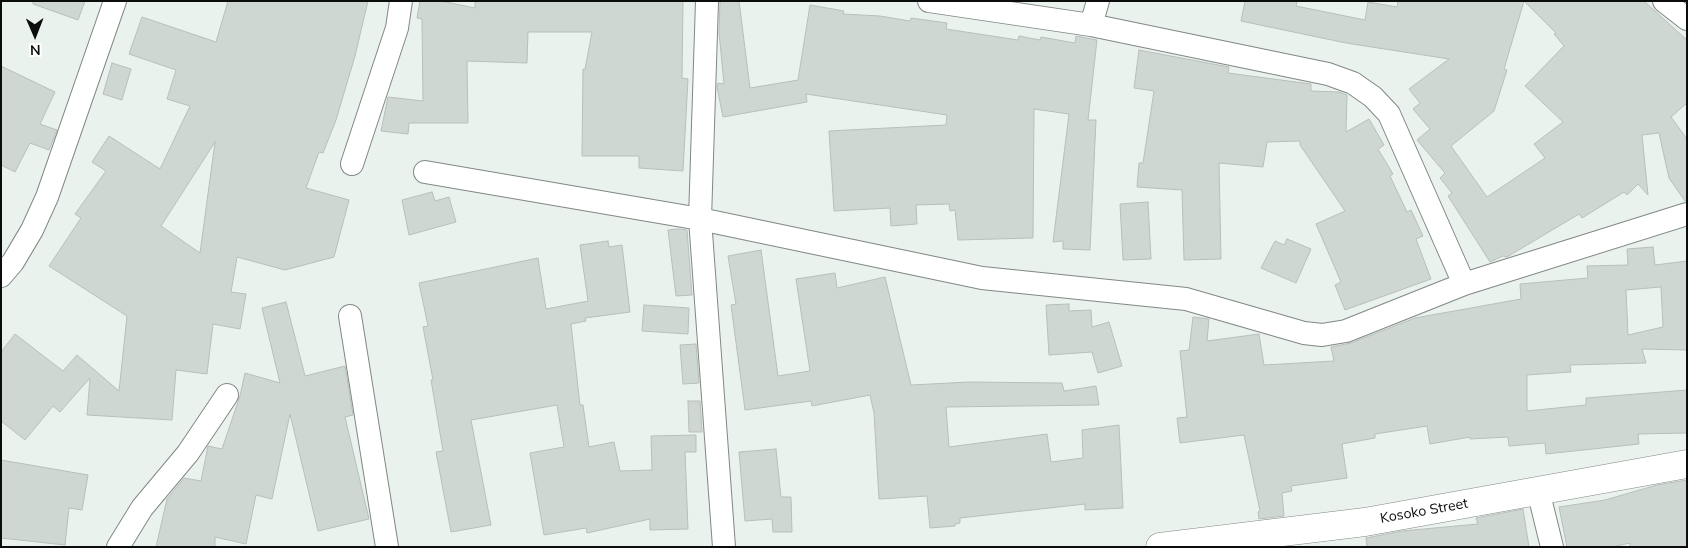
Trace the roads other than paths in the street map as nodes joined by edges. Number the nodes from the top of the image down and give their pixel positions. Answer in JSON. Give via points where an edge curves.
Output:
{"nodes":[{"id":1,"x":114,"y":1,"type":"edge"},
{"id":2,"x":401,"y":1,"type":"edge"},
{"id":3,"x":707,"y":1,"type":"edge"},
{"id":4,"x":929,"y":1,"type":"edge"},
{"id":5,"x":1098,"y":1,"type":"edge"},
{"id":6,"x":1664,"y":1,"type":"edge"},
{"id":7,"x":1687,"y":19,"type":"edge"},
{"id":8,"x":1091,"y":25,"type":"junction"},
{"id":9,"x":352,"y":164,"type":"dead end"},
{"id":10,"x":426,"y":172,"type":"dead end"},
{"id":11,"x":1687,"y":214,"type":"edge"},
{"id":12,"x":700,"y":219,"type":"junction"},
{"id":13,"x":1,"y":276,"type":"edge"},
{"id":14,"x":1464,"y":284,"type":"junction"},
{"id":15,"x":350,"y":316,"type":"dead end"},
{"id":16,"x":227,"y":395,"type":"dead end"},
{"id":17,"x":1687,"y":464,"type":"edge"},
{"id":18,"x":1538,"y":490,"type":"junction"},
{"id":19,"x":1272,"y":540,"type":"edge"},
{"id":20,"x":118,"y":547,"type":"edge"},
{"id":21,"x":387,"y":547,"type":"edge"},
{"id":22,"x":724,"y":547,"type":"edge"},
{"id":23,"x":1160,"y":547,"type":"edge"},
{"id":24,"x":1552,"y":547,"type":"edge"}],
"edges":[{"from":1,"to":13,"type":"street","via":[[47,197],[32,230]]},
{"from":2,"to":9,"type":"street","via":[[396,28]]},
{"from":3,"to":12,"type":"street"},
{"from":4,"to":8,"type":"street"},
{"from":5,"to":8,"type":"street"},
{"from":6,"to":7,"type":"street"},
{"from":8,"to":14,"type":"street","via":[[1328,74],[1352,83],[1389,114]]},
{"from":10,"to":12,"type":"street"},
{"from":11,"to":14,"type":"street"},
{"from":12,"to":14,"type":"street","via":[[982,278],[1186,300],[1304,333],[1322,335],[1346,331]]},
{"from":12,"to":22,"type":"street"},
{"from":15,"to":21,"type":"street"},
{"from":16,"to":20,"type":"street","via":[[188,453],[142,508]]},
{"from":17,"to":18,"type":"street","name":"Kosoko Street"},
{"from":18,"to":19,"type":"street","name":"Kosoko Street"},
{"from":18,"to":24,"type":"street"},
{"from":19,"to":23,"type":"street","name":"Kosoko Street"}]}
